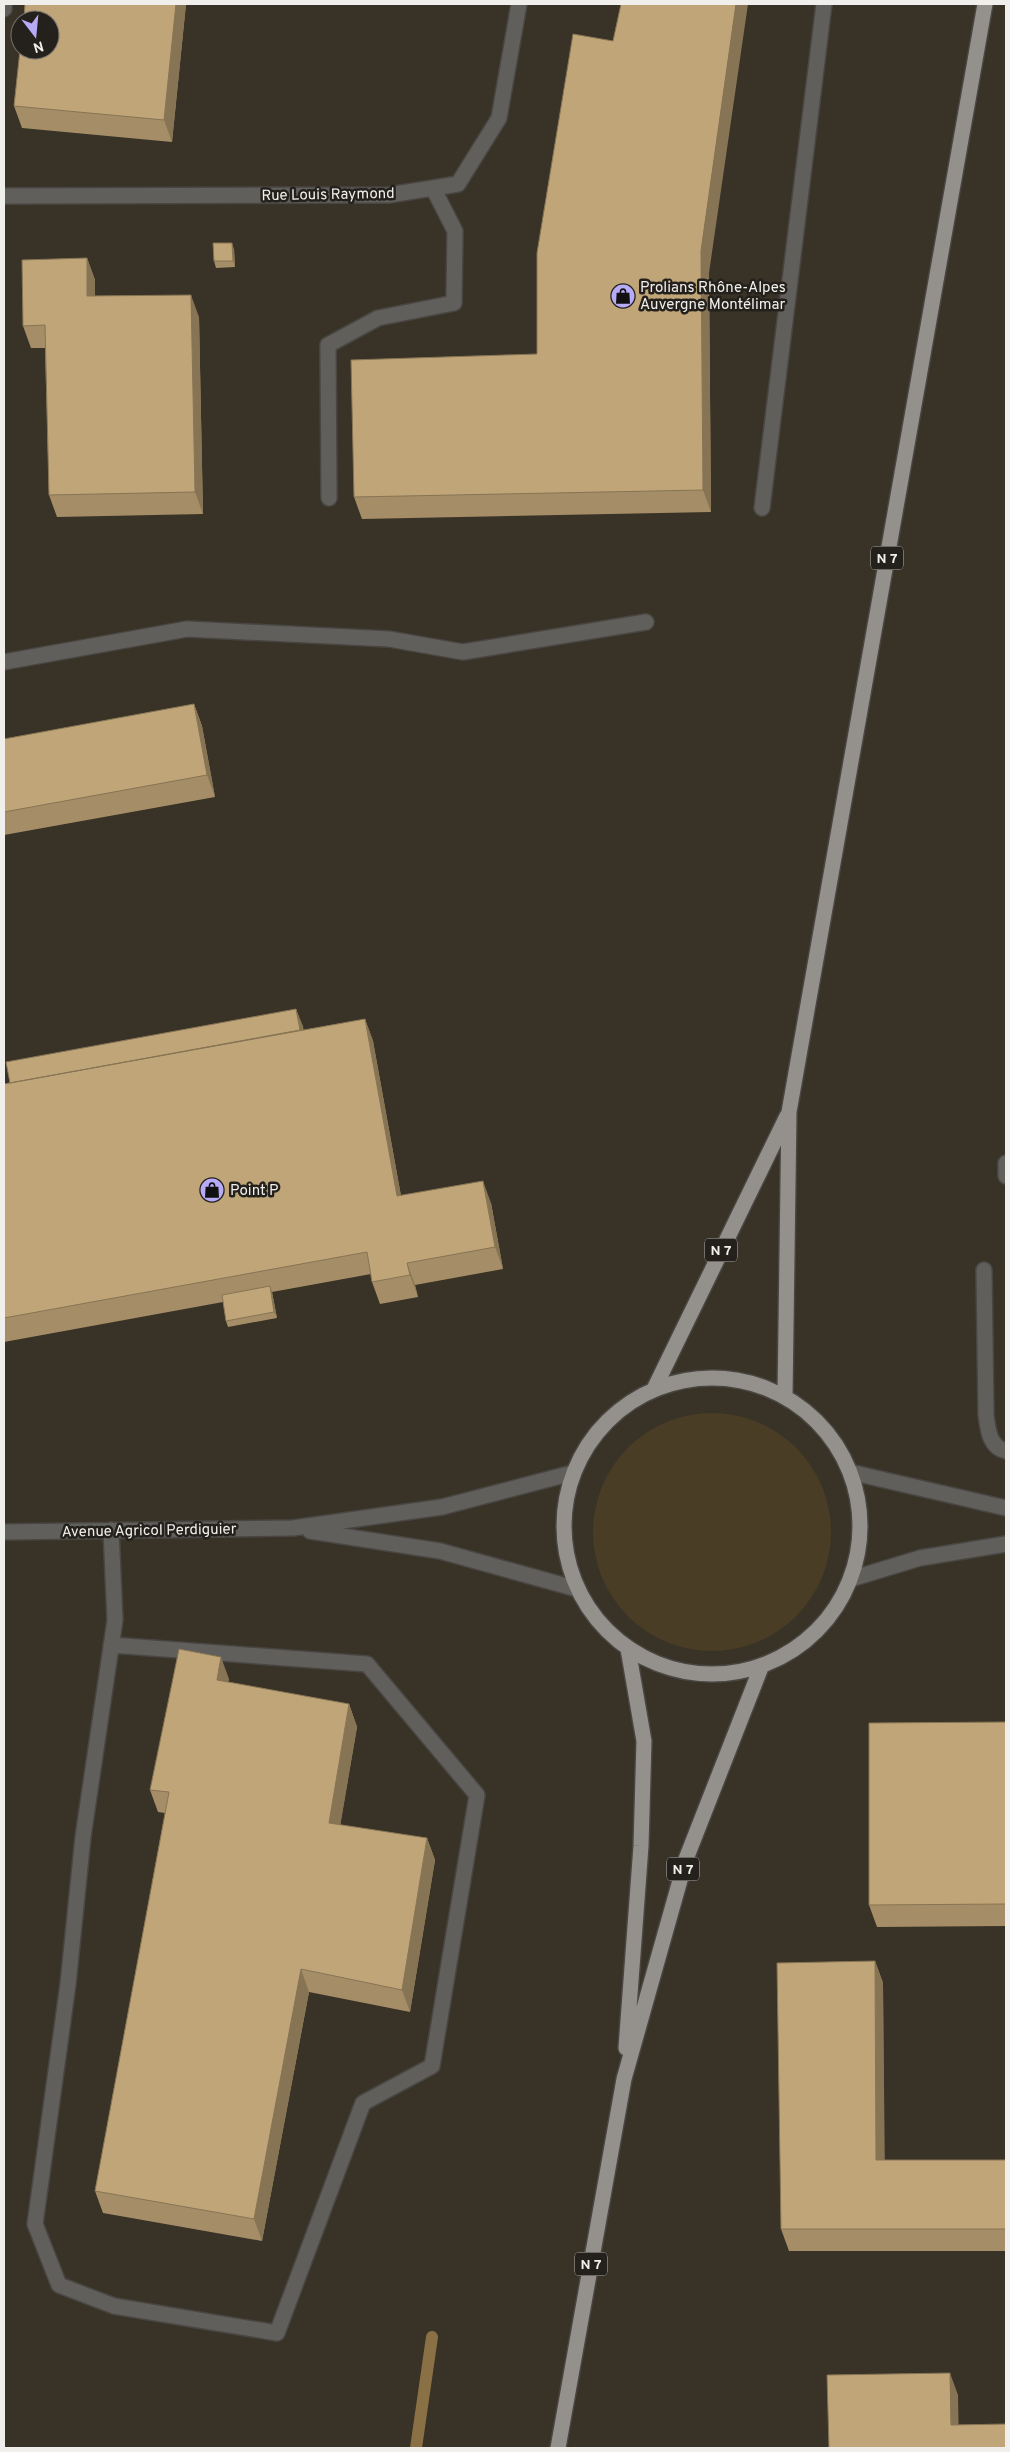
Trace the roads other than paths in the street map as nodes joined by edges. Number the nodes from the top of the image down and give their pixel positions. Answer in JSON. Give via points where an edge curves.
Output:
{"nodes":[{"id":1,"x":4,"y":4,"type":"edge"},
{"id":2,"x":519,"y":4,"type":"edge"},
{"id":3,"x":824,"y":4,"type":"edge"},
{"id":4,"x":985,"y":4,"type":"edge"},
{"id":5,"x":4,"y":9,"type":"edge"},
{"id":6,"x":433,"y":188,"type":"junction"},
{"id":7,"x":4,"y":196,"type":"edge"},
{"id":8,"x":329,"y":498,"type":"dead end"},
{"id":9,"x":762,"y":508,"type":"dead end"},
{"id":10,"x":646,"y":622,"type":"dead end"},
{"id":11,"x":4,"y":662,"type":"edge"},
{"id":12,"x":789,"y":1112,"type":"junction"},
{"id":13,"x":1006,"y":1163,"type":"edge"},
{"id":14,"x":1006,"y":1176,"type":"edge"},
{"id":15,"x":984,"y":1270,"type":"dead end"},
{"id":16,"x":654,"y":1389,"type":"junction"},
{"id":17,"x":785,"y":1396,"type":"junction"},
{"id":18,"x":1006,"y":1452,"type":"edge"},
{"id":19,"x":572,"y":1472,"type":"junction"},
{"id":20,"x":850,"y":1472,"type":"junction"},
{"id":21,"x":1006,"y":1508,"type":"edge"},
{"id":22,"x":294,"y":1528,"type":"junction"},
{"id":23,"x":111,"y":1530,"type":"junction"},
{"id":24,"x":4,"y":1532,"type":"edge"},
{"id":25,"x":1006,"y":1544,"type":"edge"},
{"id":26,"x":851,"y":1579,"type":"junction"},
{"id":27,"x":577,"y":1589,"type":"junction"},
{"id":28,"x":111,"y":1646,"type":"junction"},
{"id":29,"x":628,"y":1649,"type":"junction"},
{"id":30,"x":762,"y":1665,"type":"junction"},
{"id":31,"x":624,"y":2079,"type":"junction"},
{"id":32,"x":558,"y":2448,"type":"edge"}],
"edges":[{"from":1,"to":5,"type":"street"},
{"from":2,"to":6,"type":"street","name":"Rue Louis Raymond","via":[[499,118],[458,184]]},
{"from":3,"to":9,"type":"street"},
{"from":4,"to":12,"type":"main road","number":"N 7"},
{"from":6,"to":7,"type":"street","name":"Rue Louis Raymond","via":[[389,195]]},
{"from":6,"to":8,"type":"street","via":[[456,231],[454,304],[378,318],[328,345]]},
{"from":10,"to":11,"type":"street","via":[[463,652],[389,639],[187,629]]},
{"from":12,"to":16,"type":"main road","number":"N 7"},
{"from":12,"to":17,"type":"main road","number":"N 7"},
{"from":13,"to":14,"type":"street"},
{"from":15,"to":18,"type":"street","via":[[988,1437]]},
{"from":16,"to":17,"type":"main road","via":[[698,1378],[743,1380]]},
{"from":16,"to":19,"type":"main road","via":[[620,1409],[592,1438]]},
{"from":17,"to":20,"type":"main road","via":[[812,1416],[835,1441]]},
{"from":19,"to":22,"type":"street","name":"Avenue Agricol Perdiguier","via":[[442,1507]]},
{"from":19,"to":27,"type":"main road","via":[[563,1512],[564,1551]]},
{"from":20,"to":21,"type":"street"},
{"from":20,"to":26,"type":"main road","via":[[860,1516],[860,1544]]},
{"from":22,"to":23,"type":"street","name":"Avenue Agricol Perdiguier"},
{"from":22,"to":27,"type":"street","name":"Avenue Agricol Perdiguier","via":[[440,1550]]},
{"from":23,"to":24,"type":"street","name":"Avenue Agricol Perdiguier"},
{"from":23,"to":28,"type":"street","via":[[115,1620]]},
{"from":25,"to":26,"type":"street","via":[[920,1558]]},
{"from":26,"to":30,"type":"main road","via":[[830,1616],[800,1646]]},
{"from":27,"to":29,"type":"main road","via":[[598,1623]]},
{"from":28,"to":28,"type":"street","via":[[83,1837],[68,1984],[35,2224],[60,2285],[114,2306],[277,2333],[363,2103],[432,2066],[477,1795],[367,1664]]},
{"from":29,"to":30,"type":"main road","via":[[670,1669],[717,1674]]},
{"from":29,"to":31,"type":"main road","number":"N 7","via":[[644,1741],[641,1846]]},
{"from":30,"to":31,"type":"main road","number":"N 7","via":[[686,1859]]},
{"from":31,"to":32,"type":"main road","number":"N 7"}]}
